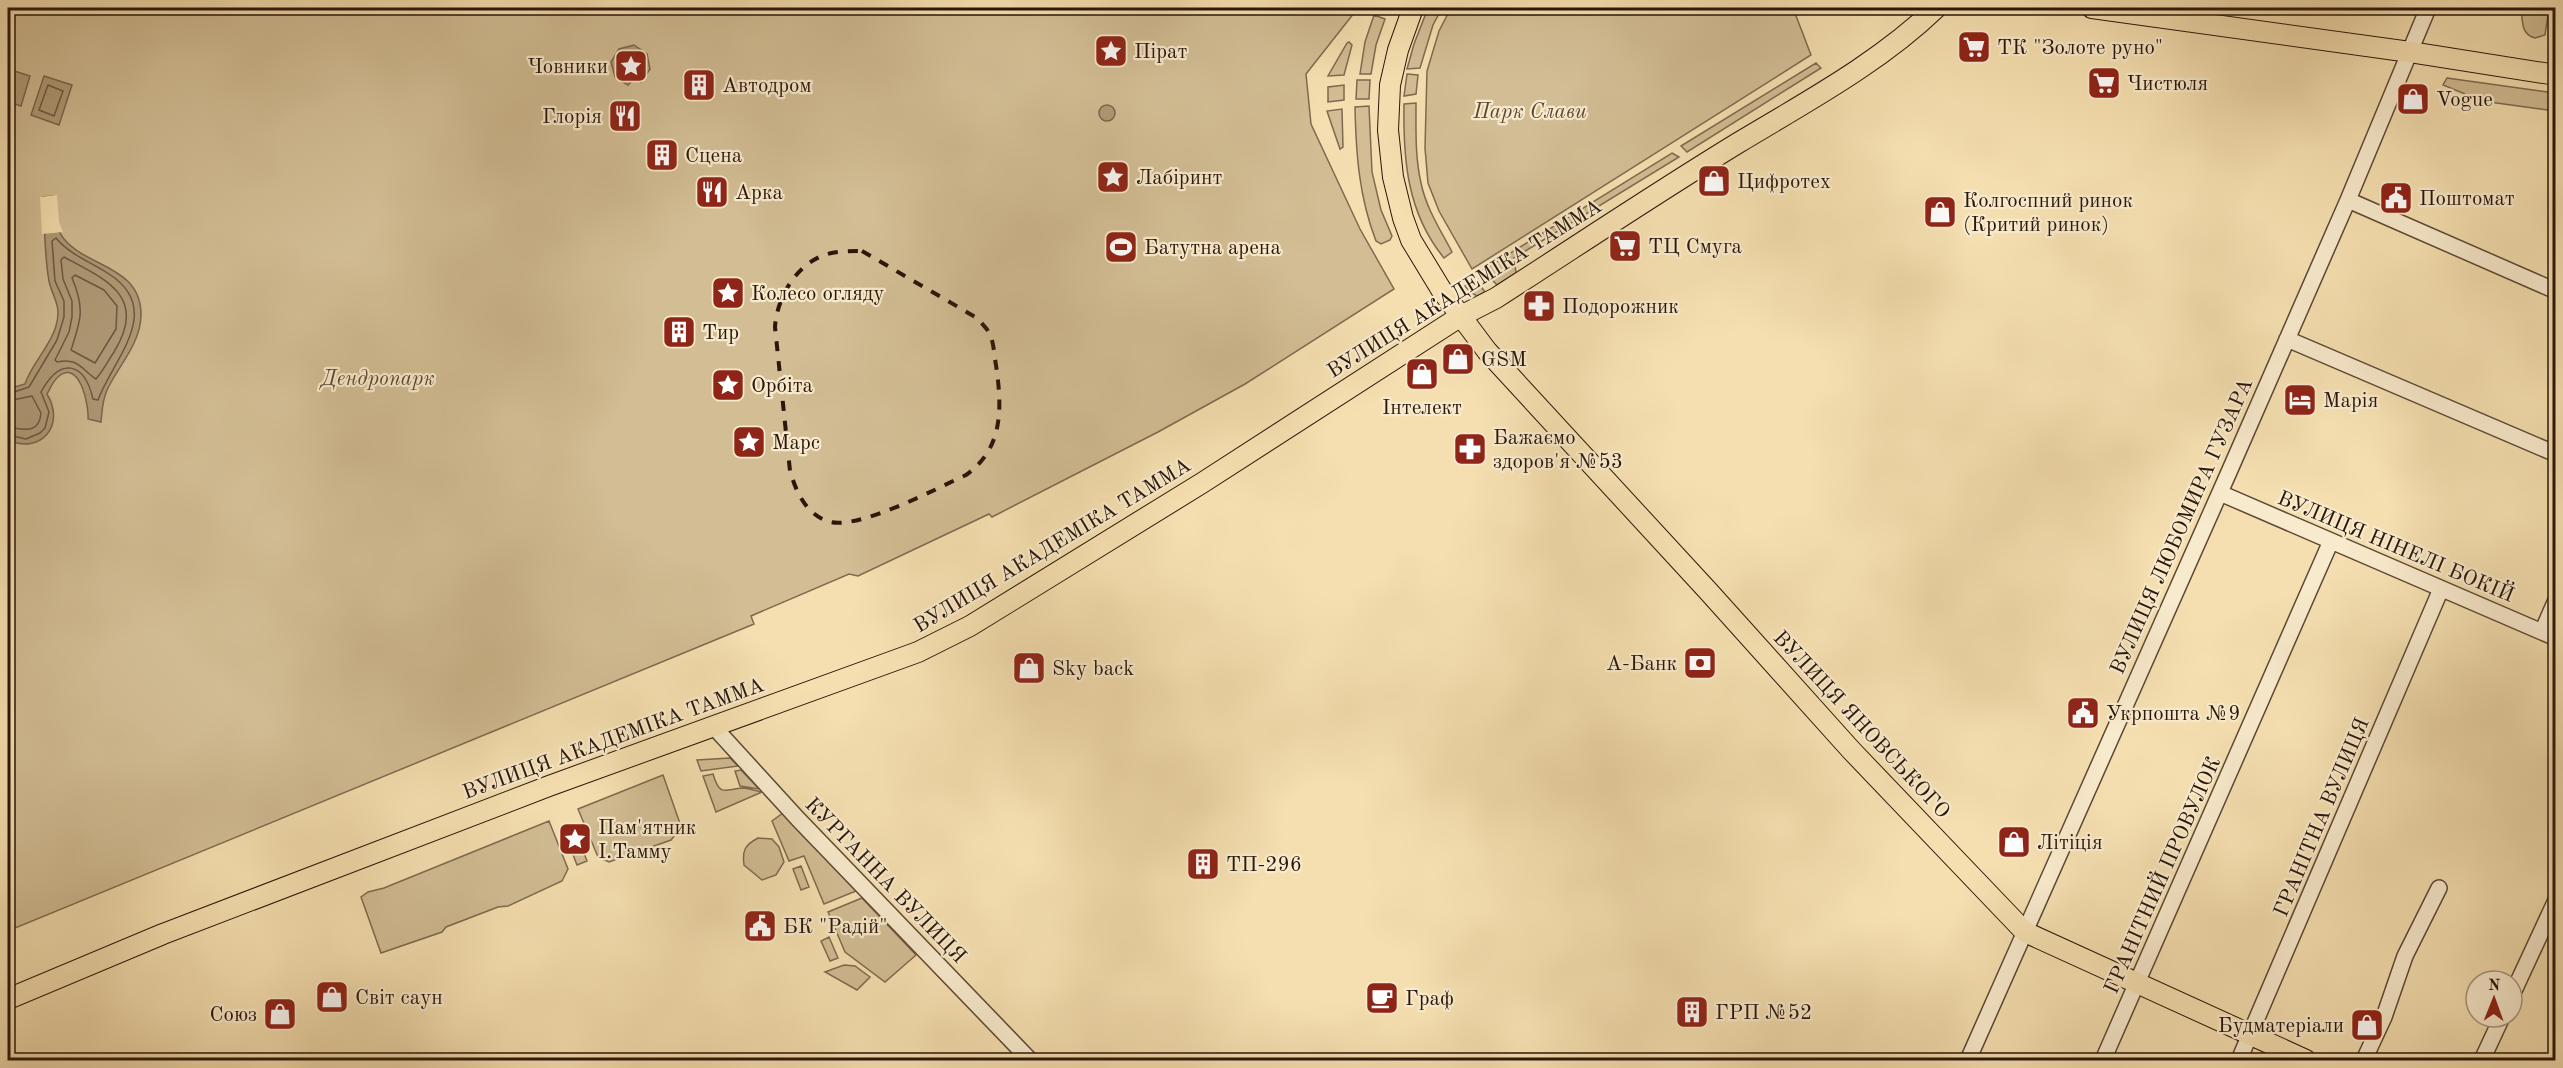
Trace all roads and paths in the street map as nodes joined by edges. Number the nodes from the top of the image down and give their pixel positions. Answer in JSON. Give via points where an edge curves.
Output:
{"nodes":[{"id":1,"x":1413,"y":8,"type":"edge"},
{"id":2,"x":1936,"y":8,"type":"edge"},
{"id":3,"x":2092,"y":8,"type":"edge"},
{"id":4,"x":2428,"y":8,"type":"edge"},
{"id":5,"x":2410,"y":52,"type":"junction"},
{"id":6,"x":2556,"y":75,"type":"edge"},
{"id":7,"x":2348,"y":200,"type":"junction"},
{"id":8,"x":2556,"y":291,"type":"edge"},
{"id":9,"x":1461,"y":316,"type":"junction"},
{"id":10,"x":2287,"y":339,"type":"junction"},
{"id":11,"x":2556,"y":454,"type":"edge"},
{"id":12,"x":2220,"y":493,"type":"junction"},
{"id":13,"x":2331,"y":541,"type":"junction"},
{"id":14,"x":2441,"y":590,"type":"junction"},
{"id":15,"x":2556,"y":600,"type":"edge"},
{"id":16,"x":2549,"y":635,"type":"edge"},
{"id":17,"x":714,"y":727,"type":"junction"},
{"id":18,"x":2439,"y":888,"type":"dead end"},
{"id":19,"x":2556,"y":900,"type":"edge"},
{"id":20,"x":2025,"y":932,"type":"junction"},
{"id":21,"x":2524,"y":969,"type":"edge"},
{"id":22,"x":2138,"y":984,"type":"junction"},
{"id":23,"x":8,"y":999,"type":"edge"},
{"id":24,"x":2496,"y":1029,"type":"edge"},
{"id":25,"x":2250,"y":1035,"type":"junction"},
{"id":26,"x":1030,"y":1060,"type":"edge"},
{"id":27,"x":1968,"y":1060,"type":"edge"},
{"id":28,"x":2103,"y":1060,"type":"edge"},
{"id":29,"x":2239,"y":1060,"type":"edge"},
{"id":30,"x":2306,"y":1060,"type":"edge"},
{"id":31,"x":2364,"y":1060,"type":"edge"},
{"id":32,"x":2482,"y":1060,"type":"edge"}],
"edges":[{"from":1,"to":9,"type":"main road","name":"ВУЛИЦЯ ЯНОВСЬКОГО","via":[[1390,85],[1388,130],[1393,177],[1411,240]]},
{"from":2,"to":9,"type":"main road","name":"ВУЛИЦЯ АКАДЕМІКА ТАММА","via":[[1909,34],[1852,73],[1496,298]]},
{"from":3,"to":5,"type":"main road"},
{"from":4,"to":5,"type":"street","name":"ВУЛИЦЯ ЛЮБОМИРА ГУЗАРА"},
{"from":5,"to":6,"type":"main road"},
{"from":5,"to":7,"type":"street","name":"ВУЛИЦЯ ЛЮБОМИРА ГУЗАРА"},
{"from":7,"to":8,"type":"street"},
{"from":7,"to":10,"type":"street","name":"ВУЛИЦЯ ЛЮБОМИРА ГУЗАРА"},
{"from":9,"to":17,"type":"main road","name":"ВУЛИЦЯ АКАДЕМІКА ТАММА","via":[[970,626],[918,652]]},
{"from":9,"to":20,"type":"main road","name":"ВУЛИЦЯ ЯНОВСЬКОГО","via":[[1486,351],[1851,750]]},
{"from":10,"to":11,"type":"street"},
{"from":10,"to":12,"type":"street","name":"ВУЛИЦЯ ЛЮБОМИРА ГУЗАРА"},
{"from":12,"to":13,"type":"street","name":"ВУЛИЦЯ НІНЕЛІ БОКІЙ"},
{"from":12,"to":20,"type":"street","name":"ВУЛИЦЯ ЛЮБОМИРА ГУЗАРА"},
{"from":13,"to":14,"type":"street","name":"ВУЛИЦЯ НІНЕЛІ БОКІЙ"},
{"from":13,"to":22,"type":"street","name":"ГРАНІТНИЙ ПРОВУЛОК"},
{"from":14,"to":16,"type":"street","name":"ВУЛИЦЯ НІНЕЛІ БОКІЙ"},
{"from":14,"to":25,"type":"street","name":"ГРАНІТНА ВУЛИЦЯ"},
{"from":15,"to":16,"type":"street"},
{"from":17,"to":23,"type":"main road","name":"ВУЛИЦЯ АКАДЕМІКА ТАММА","via":[[341,865]]},
{"from":17,"to":26,"type":"street","name":"КУРГАННА ВУЛИЦЯ"},
{"from":18,"to":31,"type":"street","via":[[2405,956]]},
{"from":19,"to":21,"type":"street"},
{"from":20,"to":22,"type":"main road","name":"ВУЛИЦЯ ЯНОВСЬКОГО"},
{"from":20,"to":27,"type":"street","name":"ВУЛИЦЯ ЛЮБОМИРА ГУЗАРА"},
{"from":22,"to":25,"type":"main road","name":"ВУЛИЦЯ ЯНОВСЬКОГО"},
{"from":22,"to":28,"type":"street","name":"ГРАНІТНИЙ ПРОВУЛОК"},
{"from":24,"to":32,"type":"street"},
{"from":25,"to":29,"type":"street","name":"ГРАНІТНА ВУЛИЦЯ"},
{"from":25,"to":30,"type":"main road","name":"ВУЛИЦЯ ЯНОВСЬКОГО"}]}
